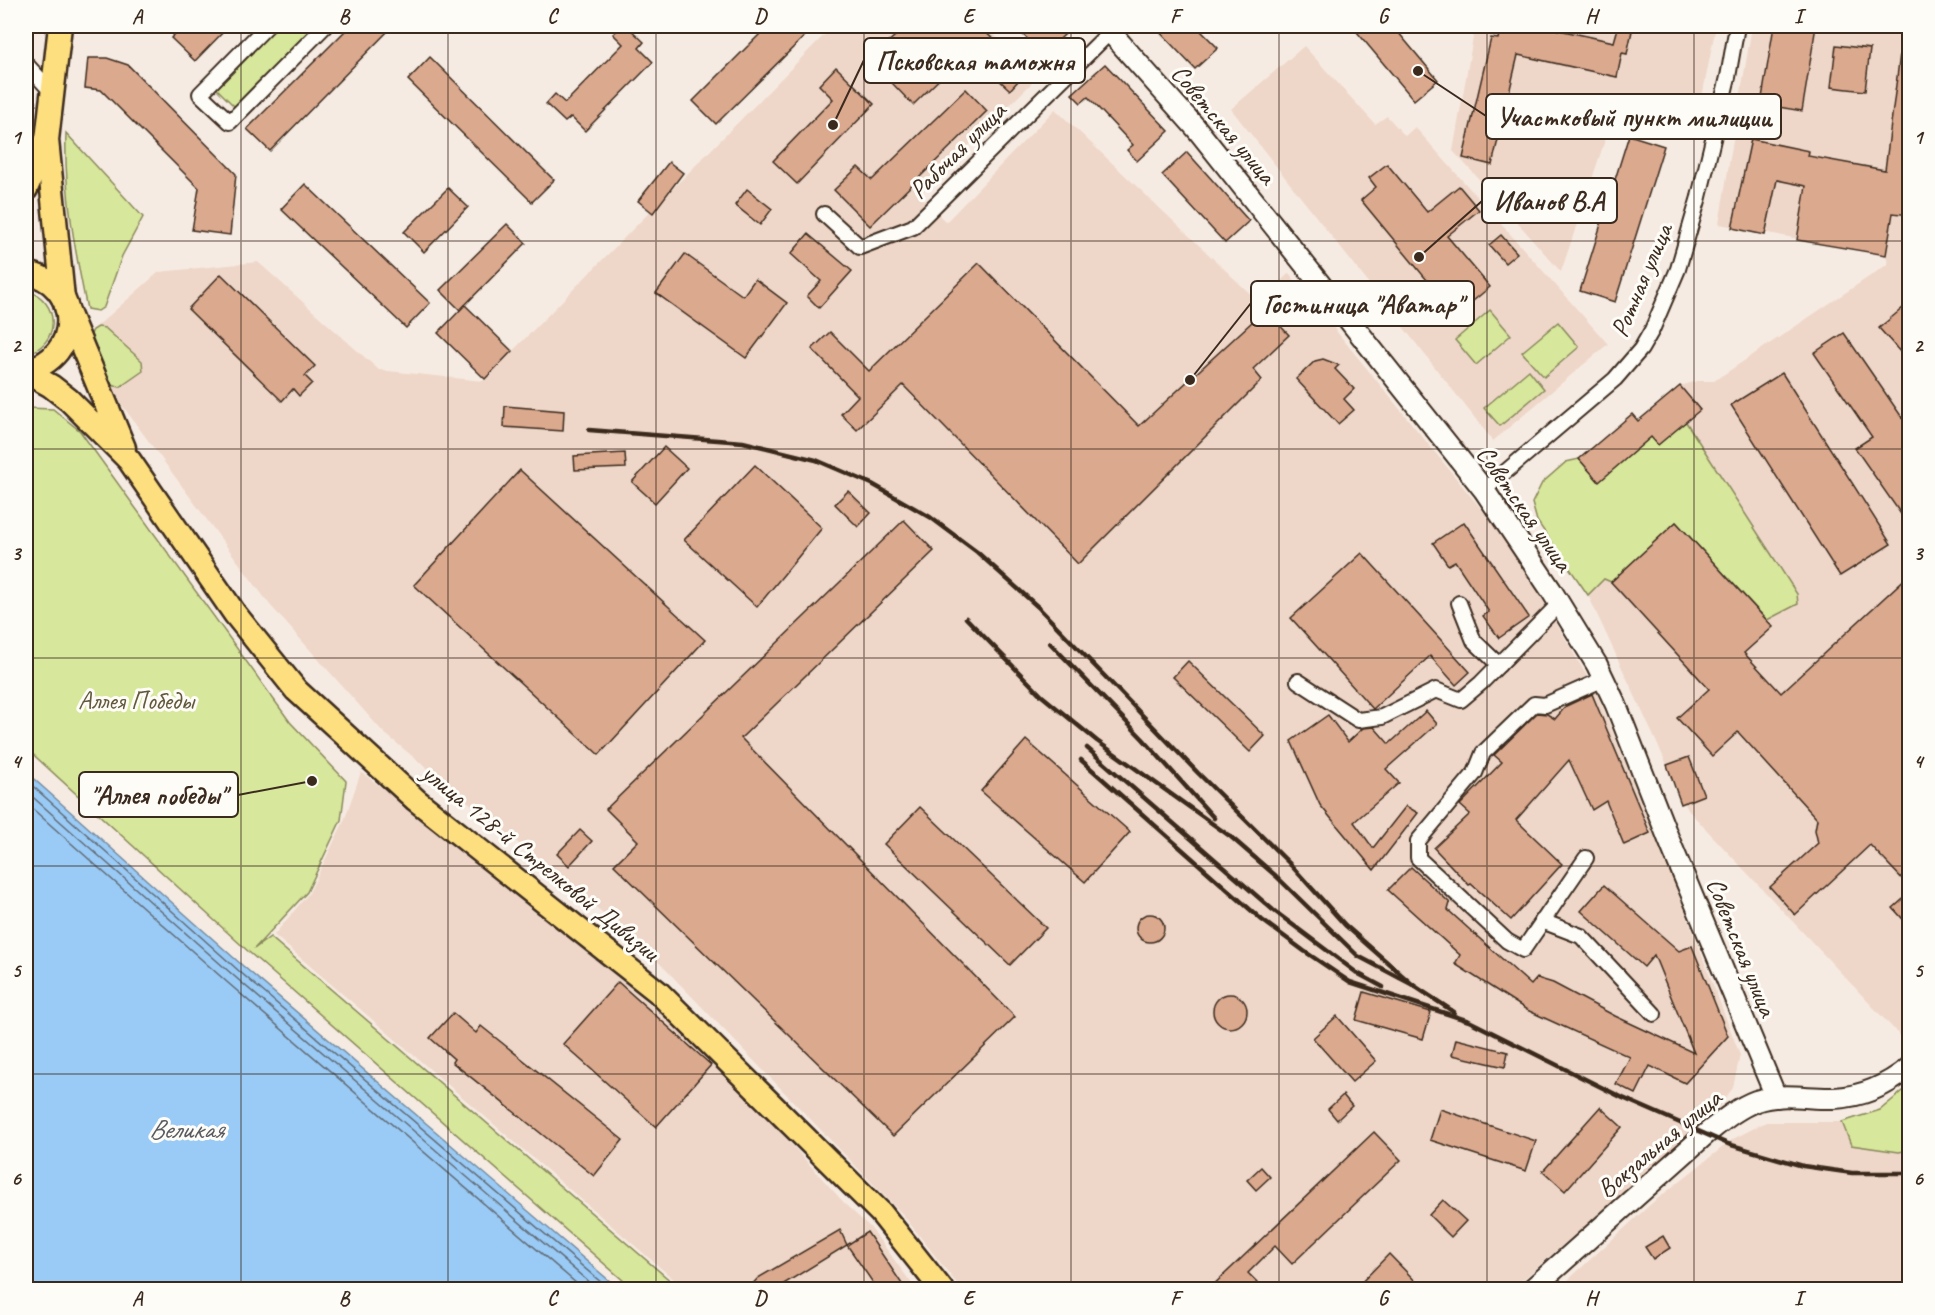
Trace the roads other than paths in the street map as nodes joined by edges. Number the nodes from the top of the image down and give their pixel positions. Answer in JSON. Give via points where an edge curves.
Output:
{"nodes":[{"id":1,"x":60,"y":26,"type":"edge"},
{"id":2,"x":267,"y":26,"type":"edge"},
{"id":3,"x":325,"y":26,"type":"edge"},
{"id":4,"x":1737,"y":26,"type":"edge"},
{"id":5,"x":1110,"y":28,"type":"edge"},
{"id":6,"x":26,"y":64,"type":"edge"},
{"id":7,"x":52,"y":92,"type":"junction"},
{"id":8,"x":47,"y":140,"type":"junction"},
{"id":9,"x":26,"y":189,"type":"edge"},
{"id":10,"x":824,"y":214,"type":"dead end"},
{"id":11,"x":26,"y":273,"type":"edge"},
{"id":12,"x":65,"y":303,"type":"junction"},
{"id":13,"x":26,"y":371,"type":"edge"},
{"id":14,"x":129,"y":460,"type":"junction"},
{"id":15,"x":1484,"y":490,"type":"junction"},
{"id":16,"x":1459,"y":603,"type":"dead end"},
{"id":17,"x":1559,"y":604,"type":"junction"},
{"id":18,"x":1499,"y":665,"type":"junction"},
{"id":19,"x":1604,"y":679,"type":"junction"},
{"id":20,"x":1298,"y":681,"type":"dead end"},
{"id":21,"x":1586,"y":858,"type":"dead end"},
{"id":22,"x":1542,"y":921,"type":"junction"},
{"id":23,"x":1654,"y":1014,"type":"dead end"},
{"id":24,"x":1910,"y":1067,"type":"edge"},
{"id":25,"x":1776,"y":1097,"type":"junction"},
{"id":26,"x":942,"y":1290,"type":"edge"},
{"id":27,"x":1530,"y":1290,"type":"edge"}],
"edges":[{"from":1,"to":7,"type":"main road"},
{"from":2,"to":3,"type":"street","via":[[200,94],[230,122]]},
{"from":4,"to":15,"type":"street","name":"Ротная улица","via":[[1699,197],[1678,269],[1652,330],[1615,380]]},
{"from":5,"to":10,"type":"street","name":"Рабочая улица","via":[[913,227],[860,247]]},
{"from":5,"to":15,"type":"street","name":"Советская улица","via":[[1196,128]]},
{"from":6,"to":7,"type":"street"},
{"from":7,"to":8,"type":"main road"},
{"from":8,"to":9,"type":"main road"},
{"from":8,"to":12,"type":"main road"},
{"from":11,"to":12,"type":"main road","via":[[46,279]]},
{"from":12,"to":13,"type":"main road","via":[[68,328],[60,349],[44,364]]},
{"from":12,"to":14,"type":"main road","name":"улица 128-й Стрелковой Дивизии"},
{"from":13,"to":14,"type":"main road","name":"улица 128-й Стрелковой Дивизии","via":[[69,400]]},
{"from":14,"to":26,"type":"main road","name":"улица 128-й Стрелковой Дивизии","via":[[235,614],[296,690],[416,800],[658,992],[881,1213]]},
{"from":15,"to":17,"type":"street","name":"Советская улица"},
{"from":16,"to":18,"type":"street","via":[[1474,641]]},
{"from":17,"to":18,"type":"street"},
{"from":17,"to":19,"type":"street","name":"Советская улица"},
{"from":18,"to":20,"type":"street","via":[[1461,700],[1436,690],[1382,717],[1358,720]]},
{"from":19,"to":22,"type":"street","via":[[1545,705],[1534,704],[1483,753],[1475,773],[1418,842],[1418,858],[1507,941],[1523,950]]},
{"from":19,"to":25,"type":"street","name":"Советская улица"},
{"from":21,"to":22,"type":"street"},
{"from":22,"to":23,"type":"street","via":[[1581,936]]},
{"from":24,"to":25,"type":"street","name":"Вокзальная улица","via":[[1884,1085],[1853,1096]]},
{"from":25,"to":27,"type":"street","name":"Вокзальная улица","via":[[1756,1101],[1706,1134]]}]}
